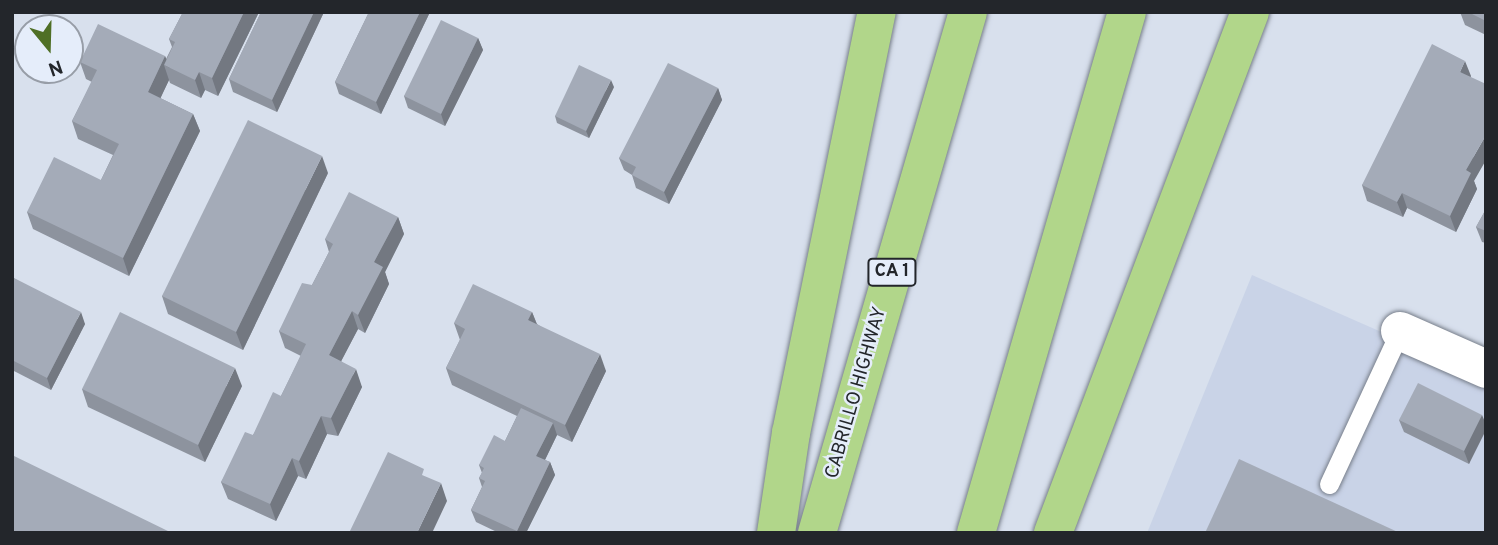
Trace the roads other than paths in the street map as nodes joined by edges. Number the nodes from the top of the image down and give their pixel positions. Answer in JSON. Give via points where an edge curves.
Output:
{"nodes":[{"id":1,"x":877,"y":12,"type":"edge"},
{"id":2,"x":968,"y":12,"type":"edge"},
{"id":3,"x":1127,"y":12,"type":"edge"},
{"id":4,"x":1250,"y":12,"type":"edge"},
{"id":5,"x":1400,"y":331,"type":"joint"},
{"id":6,"x":1486,"y":369,"type":"edge"},
{"id":7,"x":1329,"y":484,"type":"dead end"},
{"id":8,"x":776,"y":533,"type":"edge"},
{"id":9,"x":817,"y":533,"type":"edge"},
{"id":10,"x":976,"y":533,"type":"edge"},
{"id":11,"x":1053,"y":533,"type":"edge"}],
"edges":[{"from":1,"to":8,"type":"highway","via":[[791,433]]},
{"from":2,"to":9,"type":"highway","name":"CABRILLO HIGHWAY","number":"CA 1"},
{"from":3,"to":10,"type":"highway"},
{"from":4,"to":11,"type":"highway"},
{"from":5,"to":6,"type":"street"},
{"from":5,"to":7,"type":"lane"}]}
